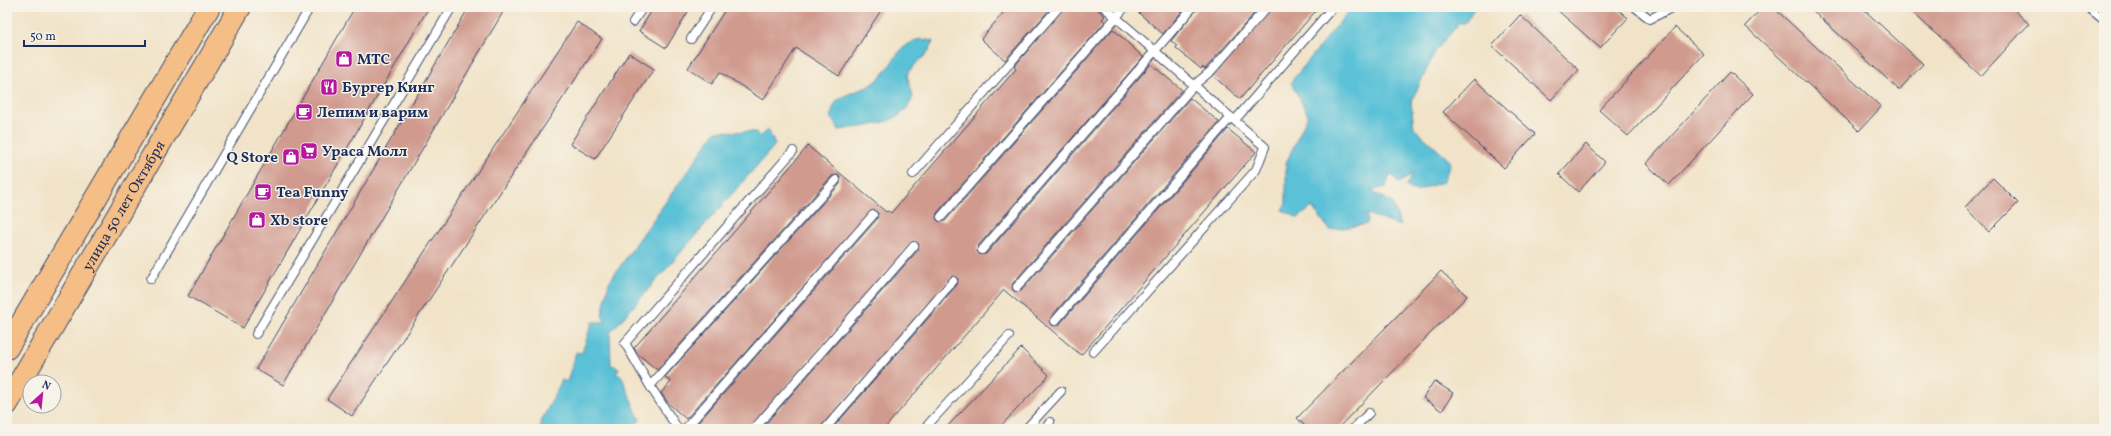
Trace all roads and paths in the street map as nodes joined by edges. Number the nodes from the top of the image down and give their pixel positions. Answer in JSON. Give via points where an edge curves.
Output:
{"nodes":[{"id":1,"x":209,"y":7,"type":"edge"},
{"id":2,"x":240,"y":7,"type":"edge"},
{"id":3,"x":310,"y":7,"type":"edge"},
{"id":4,"x":452,"y":7,"type":"edge"},
{"id":5,"x":643,"y":7,"type":"edge"},
{"id":6,"x":712,"y":7,"type":"edge"},
{"id":7,"x":1059,"y":7,"type":"edge"},
{"id":8,"x":1104,"y":7,"type":"edge"},
{"id":9,"x":1125,"y":7,"type":"edge"},
{"id":10,"x":1193,"y":7,"type":"edge"},
{"id":11,"x":1267,"y":7,"type":"edge"},
{"id":12,"x":1332,"y":7,"type":"edge"},
{"id":13,"x":1635,"y":7,"type":"edge"},
{"id":14,"x":1673,"y":7,"type":"edge"},
{"id":15,"x":2088,"y":7,"type":"edge"},
{"id":16,"x":1116,"y":18,"type":"junction"},
{"id":17,"x":2104,"y":20,"type":"edge"},
{"id":18,"x":633,"y":22,"type":"dead end"},
{"id":19,"x":691,"y":39,"type":"dead end"},
{"id":20,"x":1154,"y":50,"type":"junction"},
{"id":21,"x":1194,"y":85,"type":"junction"},
{"id":22,"x":1233,"y":118,"type":"junction"},
{"id":23,"x":793,"y":151,"type":"dead end"},
{"id":24,"x":913,"y":174,"type":"dead end"},
{"id":25,"x":836,"y":180,"type":"dead end"},
{"id":26,"x":873,"y":215,"type":"dead end"},
{"id":27,"x":941,"y":217,"type":"dead end"},
{"id":28,"x":914,"y":246,"type":"dead end"},
{"id":29,"x":982,"y":250,"type":"dead end"},
{"id":30,"x":151,"y":279,"type":"dead end"},
{"id":31,"x":953,"y":281,"type":"dead end"},
{"id":32,"x":1017,"y":287,"type":"dead end"},
{"id":33,"x":1056,"y":322,"type":"dead end"},
{"id":34,"x":256,"y":334,"type":"dead end"},
{"id":35,"x":1009,"y":336,"type":"dead end"},
{"id":36,"x":7,"y":348,"type":"edge"},
{"id":37,"x":1093,"y":352,"type":"dead end"},
{"id":38,"x":650,"y":386,"type":"junction"},
{"id":39,"x":1061,"y":391,"type":"dead end"},
{"id":40,"x":7,"y":404,"type":"edge"},
{"id":41,"x":1369,"y":413,"type":"dead end"},
{"id":42,"x":678,"y":429,"type":"edge"},
{"id":43,"x":685,"y":429,"type":"edge"},
{"id":44,"x":754,"y":429,"type":"edge"},
{"id":45,"x":825,"y":429,"type":"edge"},
{"id":46,"x":924,"y":429,"type":"edge"},
{"id":47,"x":1026,"y":429,"type":"edge"},
{"id":48,"x":1353,"y":429,"type":"edge"}],
"edges":[{"from":1,"to":36,"type":"main road","name":"улица 50 лет Октября"},
{"from":2,"to":40,"type":"main road","name":"улица 50 лет Октября"},
{"from":3,"to":30,"type":"lane"},
{"from":4,"to":34,"type":"lane"},
{"from":5,"to":18,"type":"lane"},
{"from":6,"to":19,"type":"lane"},
{"from":7,"to":24,"type":"lane"},
{"from":8,"to":16,"type":"lane"},
{"from":9,"to":16,"type":"lane"},
{"from":10,"to":20,"type":"lane"},
{"from":11,"to":21,"type":"lane","via":[[1211,71]]},
{"from":12,"to":22,"type":"lane"},
{"from":13,"to":14,"type":"lane","via":[[1650,19]]},
{"from":15,"to":17,"type":"lane"},
{"from":16,"to":20,"type":"lane"},
{"from":16,"to":27,"type":"lane"},
{"from":20,"to":21,"type":"lane"},
{"from":20,"to":29,"type":"lane"},
{"from":21,"to":22,"type":"lane"},
{"from":21,"to":32,"type":"lane"},
{"from":22,"to":33,"type":"lane"},
{"from":22,"to":37,"type":"lane","via":[[1265,147],[1256,170]]},
{"from":23,"to":38,"type":"lane","via":[[625,343]]},
{"from":25,"to":38,"type":"lane"},
{"from":26,"to":43,"type":"lane"},
{"from":28,"to":44,"type":"lane"},
{"from":31,"to":45,"type":"lane"},
{"from":35,"to":46,"type":"lane"},
{"from":38,"to":42,"type":"lane"},
{"from":39,"to":47,"type":"lane"},
{"from":41,"to":48,"type":"lane"}]}
